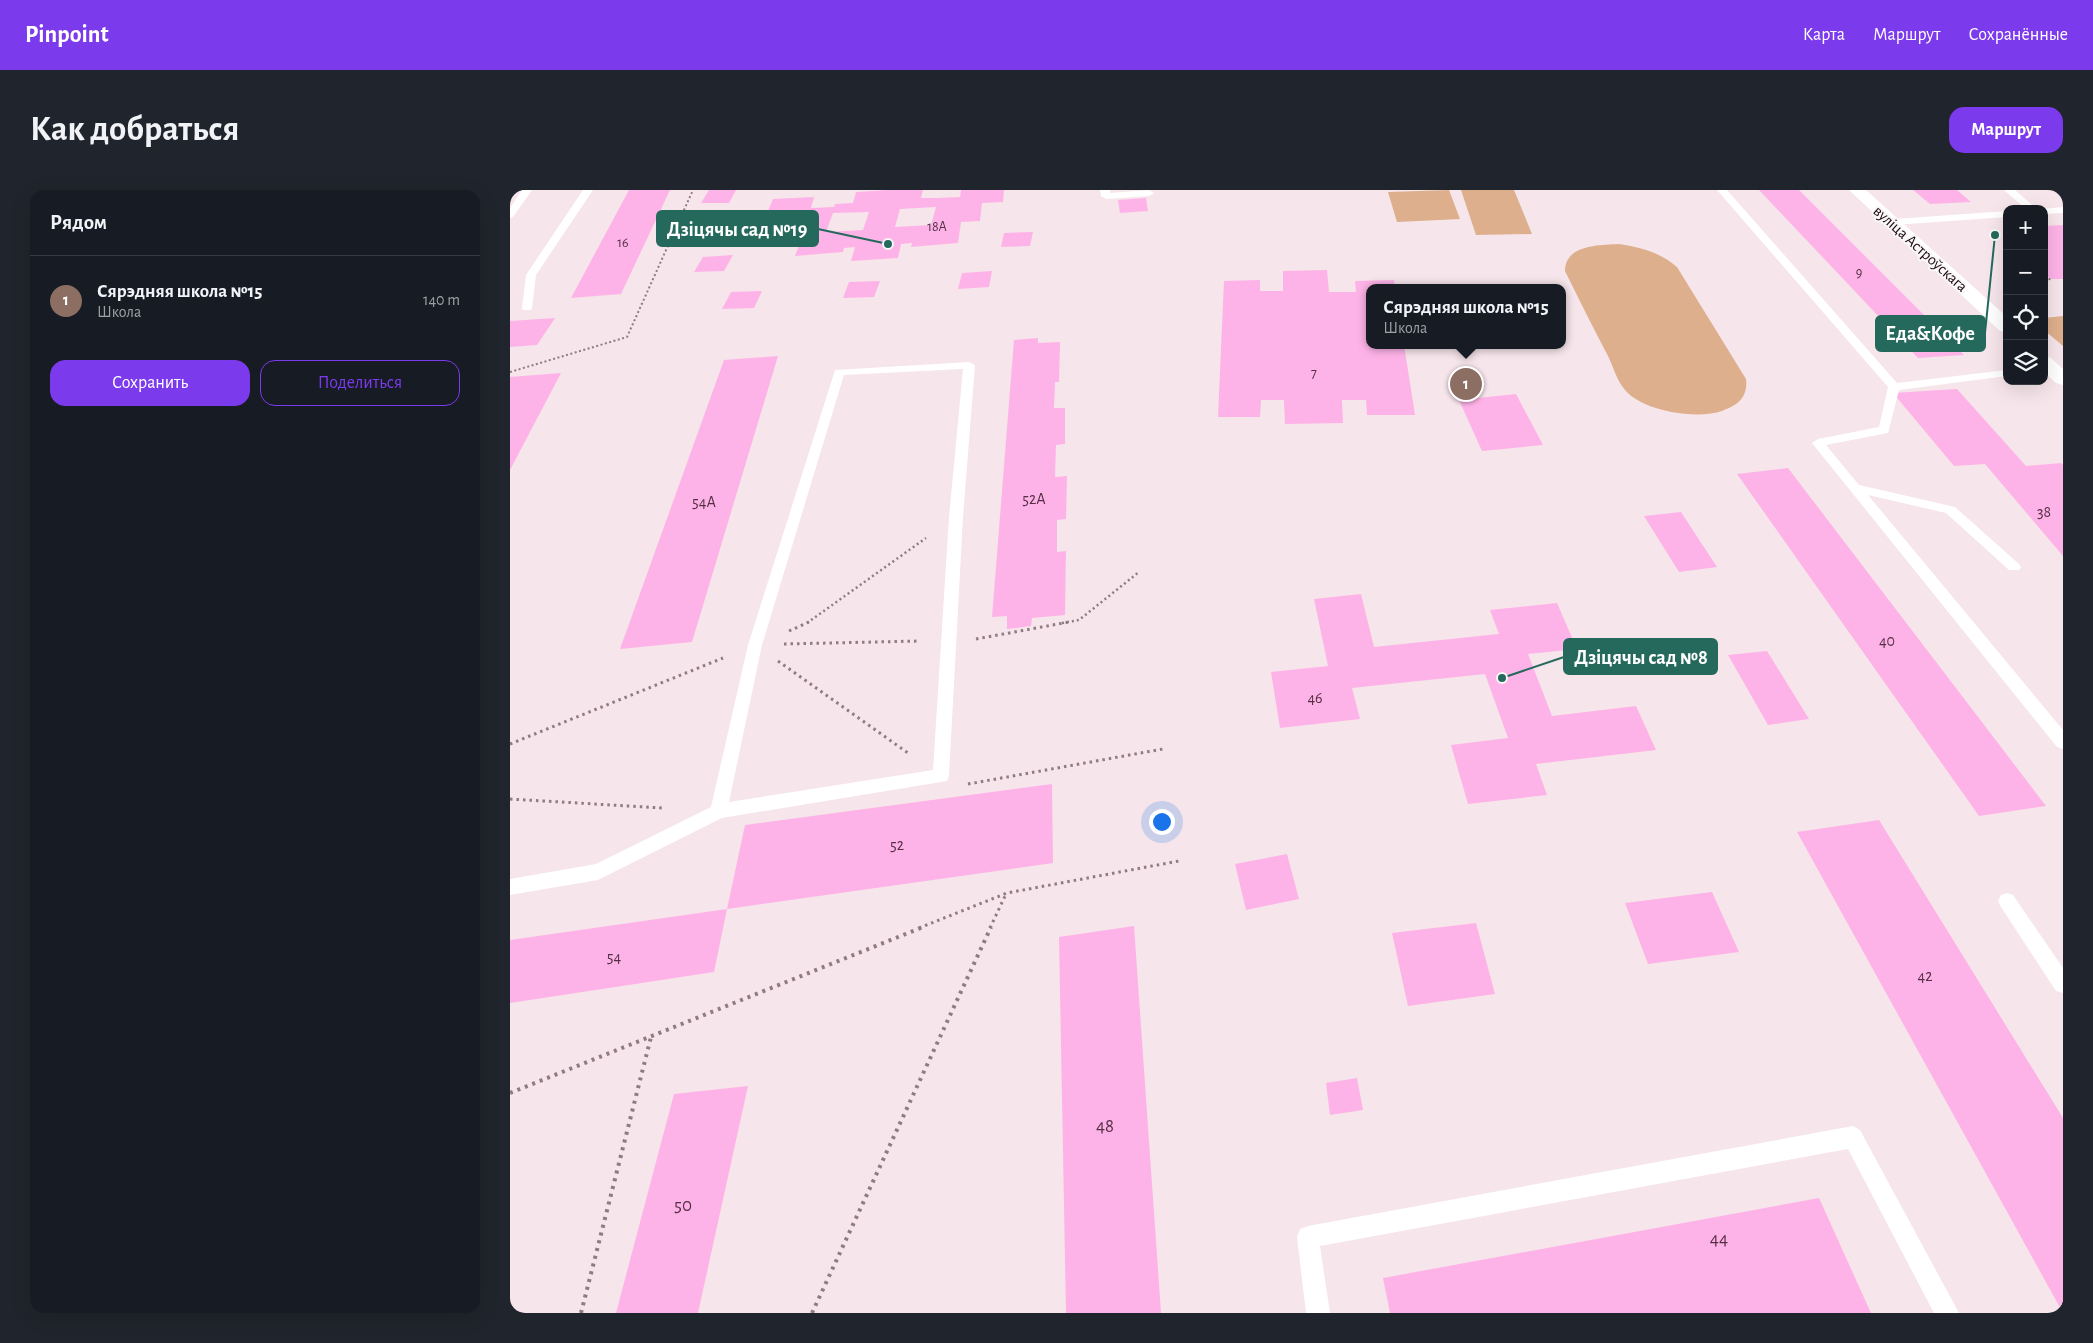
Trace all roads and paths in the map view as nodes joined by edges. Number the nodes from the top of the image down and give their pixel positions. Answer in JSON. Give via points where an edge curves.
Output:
{"nodes":[{"id":1,"x":527,"y":190,"type":"edge"},
{"id":2,"x":588,"y":190,"type":"edge"},
{"id":3,"x":693,"y":190,"type":"edge"},
{"id":4,"x":1105,"y":190,"type":"edge"},
{"id":5,"x":1722,"y":190,"type":"edge"},
{"id":6,"x":1857,"y":190,"type":"edge"},
{"id":7,"x":2009,"y":190,"type":"edge"},
{"id":8,"x":1149,"y":193,"type":"dead end"},
{"id":9,"x":2027,"y":205,"type":"edge"},
{"id":10,"x":2063,"y":210,"type":"edge"},
{"id":11,"x":2048,"y":211,"type":"edge"},
{"id":12,"x":2003,"y":214,"type":"edge"},
{"id":13,"x":510,"y":215,"type":"edge"},
{"id":14,"x":1894,"y":222,"type":"junction"},
{"id":15,"x":2048,"y":279,"type":"edge"},
{"id":16,"x":2051,"y":279,"type":"dead end"},
{"id":17,"x":527,"y":308,"type":"dead end"},
{"id":18,"x":2003,"y":323,"type":"edge"},
{"id":19,"x":510,"y":372,"type":"edge"},
{"id":20,"x":2003,"y":373,"type":"edge"},
{"id":21,"x":1894,"y":387,"type":"junction"},
{"id":22,"x":1855,"y":488,"type":"junction"},
{"id":23,"x":2014,"y":566,"type":"dead end"},
{"id":24,"x":2063,"y":742,"type":"edge"},
{"id":25,"x":510,"y":799,"type":"edge"},
{"id":26,"x":669,"y":808,"type":"dead end"},
{"id":27,"x":719,"y":811,"type":"junction"},
{"id":28,"x":1179,"y":861,"type":"dead end"},
{"id":29,"x":510,"y":887,"type":"edge"},
{"id":30,"x":1007,"y":893,"type":"junction"},
{"id":31,"x":2007,"y":901,"type":"dead end"},
{"id":32,"x":2063,"y":984,"type":"edge"},
{"id":33,"x":651,"y":1036,"type":"junction"},
{"id":34,"x":510,"y":1093,"type":"edge"},
{"id":35,"x":580,"y":1313,"type":"edge"},
{"id":36,"x":812,"y":1313,"type":"edge"},
{"id":37,"x":1318,"y":1313,"type":"edge"},
{"id":38,"x":1947,"y":1313,"type":"edge"}],
"edges":[{"from":1,"to":13,"type":"lane"},
{"from":2,"to":17,"type":"lane","via":[[531,275]]},
{"from":3,"to":19,"type":"path","via":[[627,337]]},
{"from":4,"to":8,"type":"lane","via":[[1106,196]]},
{"from":5,"to":21,"type":"lane"},
{"from":6,"to":14,"type":"street","name":"вуліца Астроўскага"},
{"from":7,"to":9,"type":"lane"},
{"from":10,"to":11,"type":"lane"},
{"from":12,"to":14,"type":"lane"},
{"from":14,"to":18,"type":"street","name":"вуліца Астроўскага"},
{"from":15,"to":16,"type":"path"},
{"from":20,"to":21,"type":"lane"},
{"from":21,"to":22,"type":"lane","via":[[1884,430],[1818,443]]},
{"from":22,"to":23,"type":"lane","via":[[1950,510]]},
{"from":22,"to":24,"type":"lane"},
{"from":25,"to":26,"type":"path"},
{"from":27,"to":27,"type":"lane","via":[[941,776],[956,517],[969,365],[839,372],[755,645]]},
{"from":27,"to":29,"type":"lane","via":[[598,872]]},
{"from":28,"to":30,"type":"path"},
{"from":30,"to":33,"type":"path"},
{"from":30,"to":36,"type":"path"},
{"from":31,"to":32,"type":"lane"},
{"from":33,"to":34,"type":"path"},
{"from":33,"to":35,"type":"path"},
{"from":37,"to":38,"type":"lane","via":[[1308,1237],[1853,1137]]}]}
